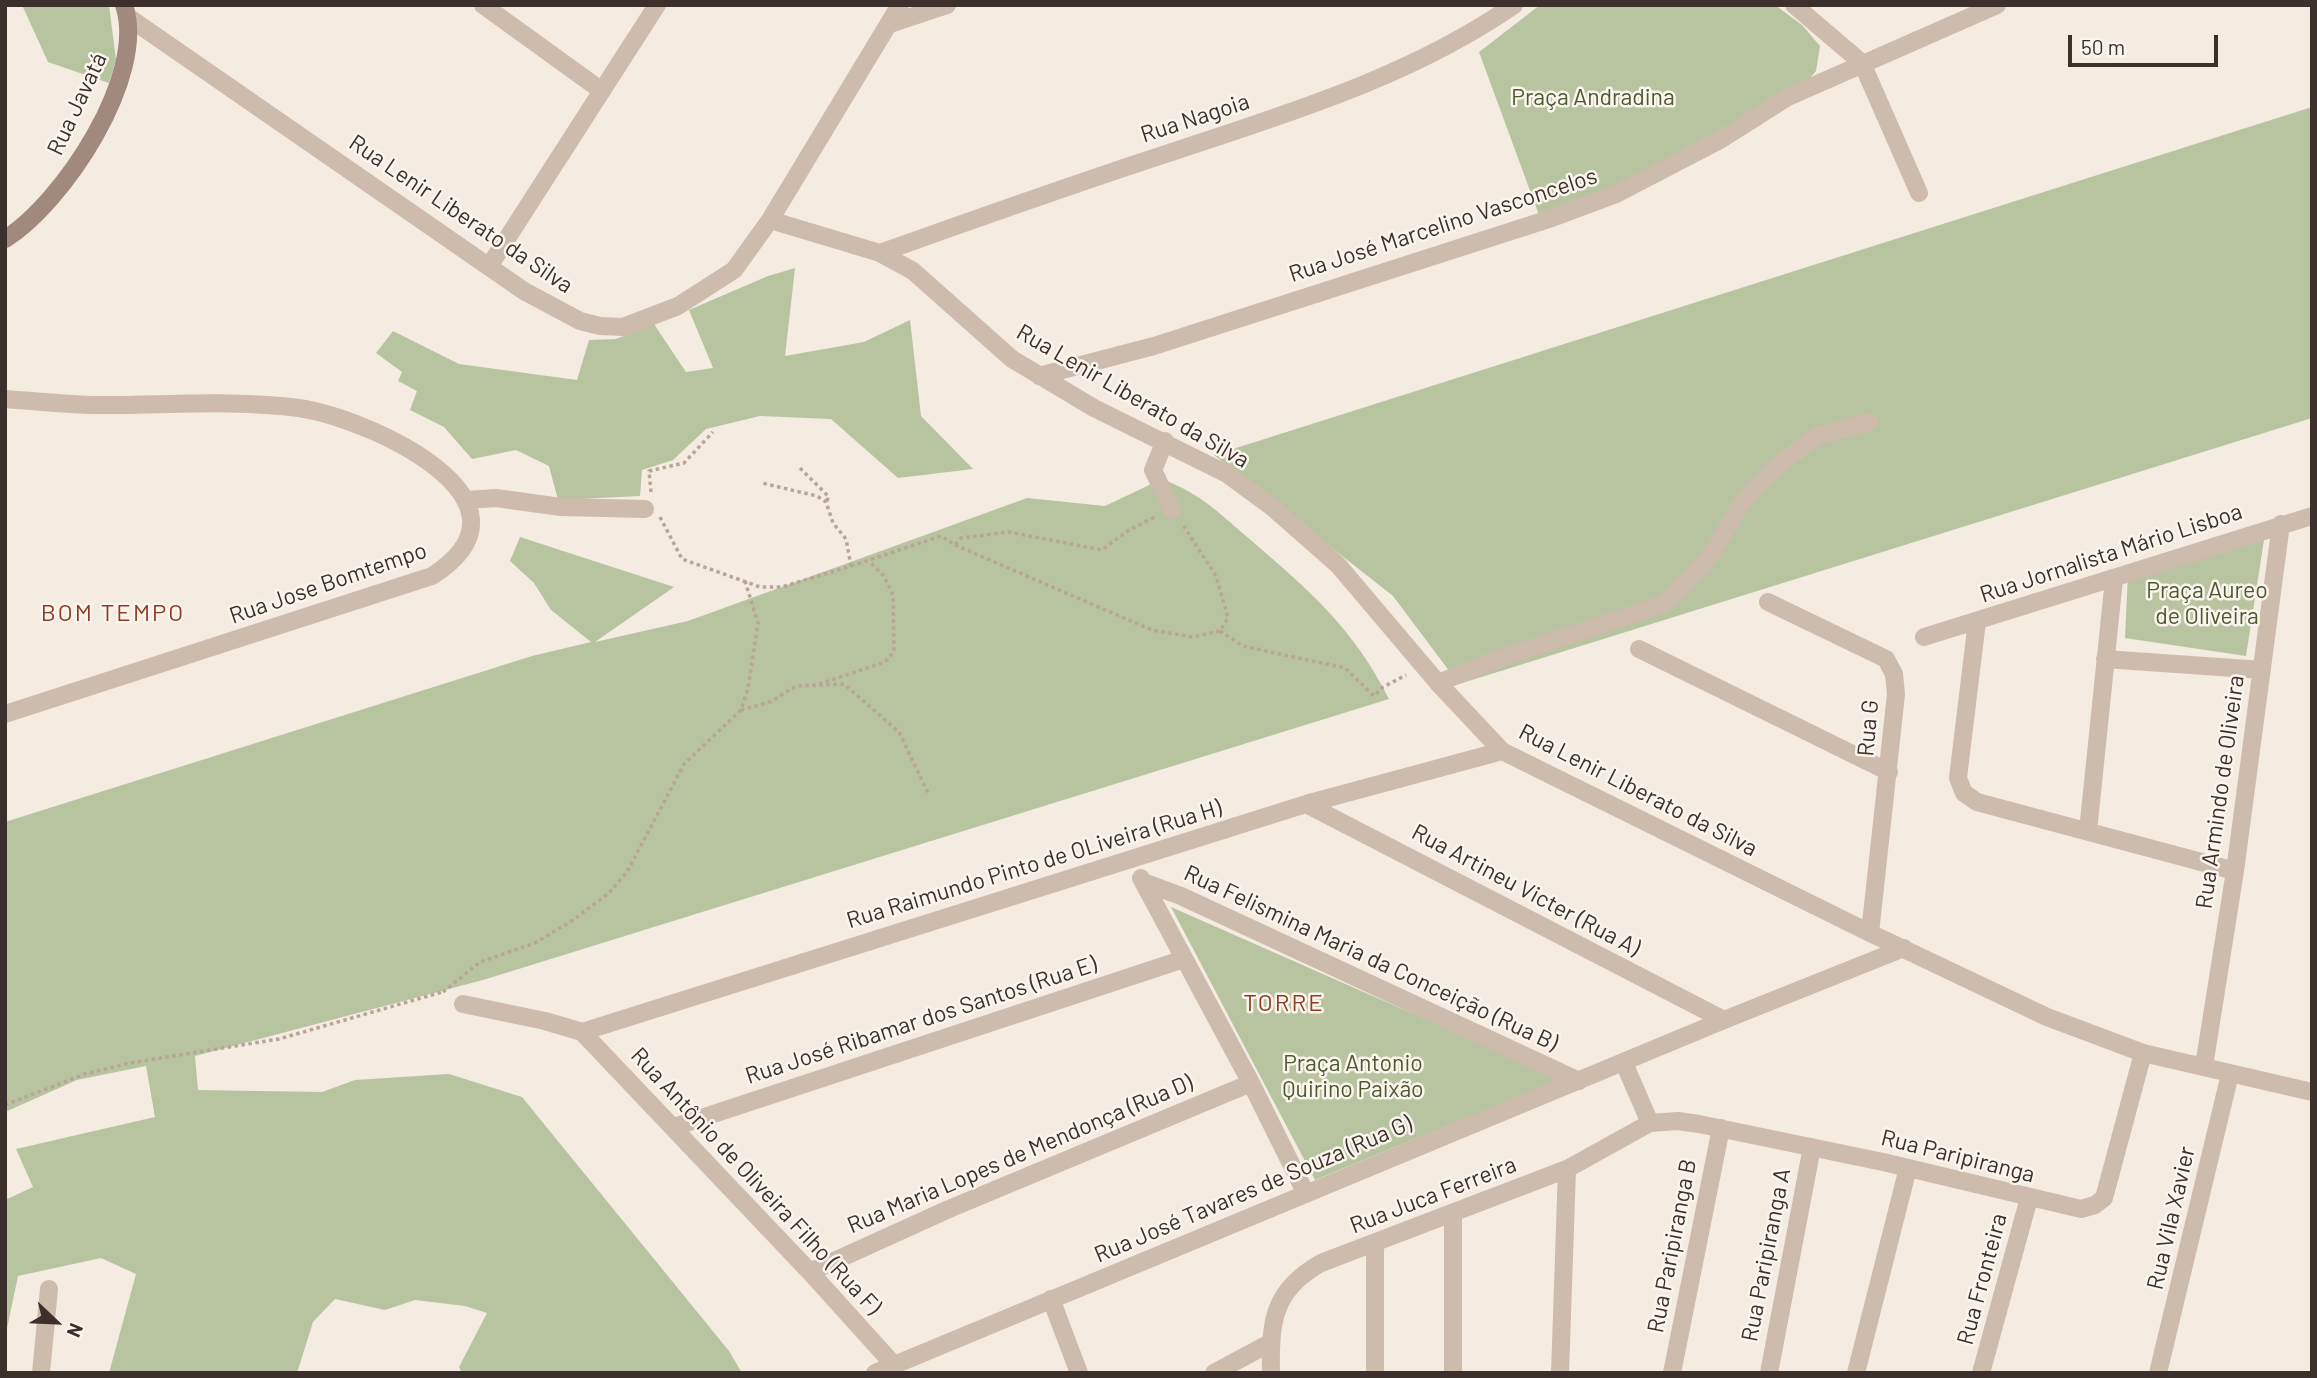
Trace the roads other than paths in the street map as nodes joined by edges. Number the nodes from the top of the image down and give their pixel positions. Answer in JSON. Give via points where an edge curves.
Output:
{"nodes":[{"id":1,"x":483,"y":5,"type":"edge"},
{"id":2,"x":657,"y":5,"type":"edge"},
{"id":3,"x":900,"y":5,"type":"edge"},
{"id":4,"x":947,"y":5,"type":"edge"},
{"id":5,"x":1514,"y":5,"type":"edge"},
{"id":6,"x":1794,"y":5,"type":"edge"},
{"id":7,"x":1997,"y":5,"type":"edge"},
{"id":8,"x":126,"y":11,"type":"edge"},
{"id":9,"x":890,"y":24,"type":"junction"},
{"id":10,"x":1862,"y":64,"type":"junction"},
{"id":11,"x":602,"y":91,"type":"junction"},
{"id":12,"x":1919,"y":193,"type":"dead end"},
{"id":13,"x":769,"y":220,"type":"junction"},
{"id":14,"x":5,"y":239,"type":"edge"},
{"id":15,"x":880,"y":253,"type":"junction"},
{"id":16,"x":490,"y":265,"type":"junction"},
{"id":17,"x":1039,"y":376,"type":"junction"},
{"id":18,"x":5,"y":399,"type":"edge"},
{"id":19,"x":1869,"y":422,"type":"dead end"},
{"id":20,"x":1165,"y":441,"type":"junction"},
{"id":21,"x":467,"y":500,"type":"junction"},
{"id":22,"x":1171,"y":507,"type":"road end"},
{"id":23,"x":649,"y":508,"type":"road end"},
{"id":24,"x":2312,"y":516,"type":"edge"},
{"id":25,"x":2281,"y":524,"type":"junction"},
{"id":26,"x":2114,"y":579,"type":"junction"},
{"id":27,"x":1768,"y":602,"type":"dead end"},
{"id":28,"x":1977,"y":621,"type":"junction"},
{"id":29,"x":1924,"y":637,"type":"dead end"},
{"id":30,"x":1639,"y":649,"type":"dead end"},
{"id":31,"x":2105,"y":659,"type":"junction"},
{"id":32,"x":2262,"y":670,"type":"junction"},
{"id":33,"x":1438,"y":683,"type":"junction"},
{"id":34,"x":5,"y":714,"type":"edge"},
{"id":35,"x":1502,"y":751,"type":"junction"},
{"id":36,"x":1889,"y":772,"type":"junction"},
{"id":37,"x":1306,"y":804,"type":"junction"},
{"id":38,"x":2088,"y":831,"type":"junction"},
{"id":39,"x":1132,"y":859,"type":"junction"},
{"id":40,"x":2235,"y":871,"type":"junction"},
{"id":41,"x":1143,"y":882,"type":"junction"},
{"id":42,"x":1870,"y":933,"type":"junction"},
{"id":43,"x":1904,"y":948,"type":"junction"},
{"id":44,"x":1184,"y":959,"type":"junction"},
{"id":45,"x":463,"y":1004,"type":"road end"},
{"id":46,"x":1724,"y":1020,"type":"junction"},
{"id":47,"x":582,"y":1032,"type":"junction"},
{"id":48,"x":2143,"y":1053,"type":"junction"},
{"id":49,"x":1624,"y":1063,"type":"junction"},
{"id":50,"x":2204,"y":1066,"type":"junction"},
{"id":51,"x":2230,"y":1074,"type":"junction"},
{"id":52,"x":1579,"y":1081,"type":"junction"},
{"id":53,"x":1251,"y":1083,"type":"junction"},
{"id":54,"x":2312,"y":1092,"type":"edge"},
{"id":55,"x":1650,"y":1123,"type":"junction"},
{"id":56,"x":674,"y":1127,"type":"junction"},
{"id":57,"x":1721,"y":1128,"type":"junction"},
{"id":58,"x":1812,"y":1147,"type":"junction"},
{"id":59,"x":1909,"y":1168,"type":"junction"},
{"id":60,"x":1567,"y":1169,"type":"junction"},
{"id":61,"x":1306,"y":1194,"type":"junction"},
{"id":62,"x":2029,"y":1198,"type":"junction"},
{"id":63,"x":1453,"y":1215,"type":"junction"},
{"id":64,"x":1375,"y":1245,"type":"junction"},
{"id":65,"x":810,"y":1272,"type":"junction"},
{"id":66,"x":49,"y":1289,"type":"dead end"},
{"id":67,"x":1051,"y":1299,"type":"junction"},
{"id":68,"x":1270,"y":1343,"type":"junction"},
{"id":69,"x":894,"y":1365,"type":"junction"},
{"id":70,"x":41,"y":1373,"type":"edge"},
{"id":71,"x":874,"y":1373,"type":"edge"},
{"id":72,"x":1079,"y":1373,"type":"edge"},
{"id":73,"x":1214,"y":1373,"type":"edge"},
{"id":74,"x":1270,"y":1373,"type":"edge"},
{"id":75,"x":1375,"y":1373,"type":"edge"},
{"id":76,"x":1453,"y":1373,"type":"edge"},
{"id":77,"x":1560,"y":1373,"type":"edge"},
{"id":78,"x":1672,"y":1373,"type":"edge"},
{"id":79,"x":1769,"y":1373,"type":"edge"},
{"id":80,"x":1856,"y":1373,"type":"edge"},
{"id":81,"x":1981,"y":1373,"type":"edge"},
{"id":82,"x":2158,"y":1373,"type":"edge"}],
"edges":[{"from":1,"to":11,"type":"street"},
{"from":2,"to":11,"type":"street"},
{"from":3,"to":9,"type":"street"},
{"from":4,"to":9,"type":"street"},
{"from":5,"to":15,"type":"street","name":"Rua Nagoia","via":[[1422,60],[1325,101]]},
{"from":6,"to":10,"type":"street"},
{"from":7,"to":10,"type":"street","name":"Rua José Marcelino Vasconcelos"},
{"from":8,"to":14,"type":"street","name":"Rua Javatá","via":[[127,54],[91,139],[45,206]]},
{"from":8,"to":16,"type":"street","name":"Rua Lenir Liberato da Silva"},
{"from":9,"to":13,"type":"street"},
{"from":10,"to":12,"type":"street"},
{"from":10,"to":17,"type":"street","name":"Rua José Marcelino Vasconcelos","via":[[1788,97],[1616,194],[1154,345]]},
{"from":11,"to":16,"type":"street"},
{"from":13,"to":15,"type":"street","name":"Rua Lenir Liberato da Silva"},
{"from":13,"to":16,"type":"street","name":"Rua Lenir Liberato da Silva","via":[[734,270],[705,291],[623,327],[580,321],[524,291]]},
{"from":15,"to":17,"type":"street","name":"Rua Lenir Liberato da Silva","via":[[913,271],[996,346]]},
{"from":17,"to":20,"type":"street","name":"Rua Lenir Liberato da Silva"},
{"from":18,"to":21,"type":"street","via":[[90,405],[240,405],[331,415],[361,424],[414,451]]},
{"from":19,"to":33,"type":"street","via":[[1817,436],[1777,466],[1743,501],[1709,558],[1664,604]]},
{"from":20,"to":22,"type":"street","via":[[1153,470]]},
{"from":20,"to":33,"type":"street","name":"Rua Lenir Liberato da Silva","via":[[1227,474],[1338,565]]},
{"from":21,"to":23,"type":"street"},
{"from":21,"to":34,"type":"street","name":"Rua Jose Bomtempo","via":[[471,517],[464,548],[450,565],[432,576]]},
{"from":24,"to":25,"type":"street","name":"Rua Jornalista Mário Lisboa"},
{"from":25,"to":26,"type":"street","name":"Rua Jornalista Mário Lisboa"},
{"from":25,"to":32,"type":"street","name":"Rua Armindo de Oliveira"},
{"from":26,"to":28,"type":"street","name":"Rua Jornalista Mário Lisboa"},
{"from":26,"to":31,"type":"street"},
{"from":27,"to":36,"type":"street","name":"Rua G","via":[[1886,659],[1894,674],[1896,694]]},
{"from":28,"to":29,"type":"street","name":"Rua Jornalista Mário Lisboa"},
{"from":28,"to":38,"type":"street","via":[[1958,778],[1964,793],[1977,802]]},
{"from":30,"to":36,"type":"street"},
{"from":31,"to":32,"type":"street"},
{"from":31,"to":38,"type":"street"},
{"from":32,"to":40,"type":"street","name":"Rua Armindo de Oliveira"},
{"from":33,"to":35,"type":"street","name":"Rua Lenir Liberato da Silva"},
{"from":35,"to":37,"type":"street","name":"Rua Raimundo Pinto de OLiveira (Rua H)"},
{"from":35,"to":42,"type":"street","name":"Rua Lenir Liberato da Silva"},
{"from":36,"to":42,"type":"street","name":"Rua G"},
{"from":37,"to":39,"type":"street","name":"Rua Raimundo Pinto de OLiveira (Rua H)"},
{"from":37,"to":46,"type":"street","name":"Rua Artineu Victer (Rua A)"},
{"from":38,"to":40,"type":"street"},
{"from":39,"to":41,"type":"street"},
{"from":39,"to":47,"type":"street","name":"Rua Raimundo Pinto de OLiveira (Rua H)"},
{"from":40,"to":50,"type":"street","name":"Rua Armindo de Oliveira"},
{"from":41,"to":44,"type":"street"},
{"from":41,"to":52,"type":"street","name":"Rua Felismina Maria da Conceição (Rua B)"},
{"from":42,"to":43,"type":"street","name":"Rua Lenir Liberato da Silva"},
{"from":43,"to":46,"type":"street","name":"Rua José Tavares de Souza (Rua G)"},
{"from":43,"to":48,"type":"street","name":"Rua Lenir Liberato da Silva","via":[[2047,1017]]},
{"from":44,"to":53,"type":"street"},
{"from":44,"to":56,"type":"street","name":"Rua José Ribamar dos Santos (Rua E)"},
{"from":45,"to":47,"type":"street"},
{"from":46,"to":49,"type":"street","name":"Rua José Tavares de Souza (Rua G)"},
{"from":47,"to":56,"type":"street","name":"Rua Antônio de Oliveira Filho (Rua F)"},
{"from":48,"to":50,"type":"street","name":"Rua Lenir Liberato da Silva"},
{"from":48,"to":62,"type":"street","name":"Rua Paripiranga","via":[[2104,1198],[2081,1209]]},
{"from":49,"to":52,"type":"street","name":"Rua José Tavares de Souza (Rua G)"},
{"from":49,"to":55,"type":"street"},
{"from":50,"to":51,"type":"street","name":"Rua Lenir Liberato da Silva"},
{"from":51,"to":54,"type":"street","name":"Rua Lenir Liberato da Silva"},
{"from":51,"to":82,"type":"street","name":"Rua Vila Xavier"},
{"from":52,"to":61,"type":"street","name":"Rua José Tavares de Souza (Rua G)"},
{"from":53,"to":61,"type":"street"},
{"from":53,"to":65,"type":"street","name":"Rua Maria Lopes de Mendonça (Rua D)"},
{"from":55,"to":57,"type":"street","name":"Rua Paripiranga","via":[[1678,1121]]},
{"from":55,"to":60,"type":"street","name":"Rua Juca Ferreira"},
{"from":56,"to":65,"type":"street","name":"Rua Antônio de Oliveira Filho (Rua F)"},
{"from":57,"to":58,"type":"street","name":"Rua Paripiranga"},
{"from":57,"to":78,"type":"street","name":"Rua Paripiranga B"},
{"from":58,"to":59,"type":"street","name":"Rua Paripiranga"},
{"from":58,"to":79,"type":"street","name":"Rua Paripiranga A"},
{"from":59,"to":62,"type":"street","name":"Rua Paripiranga"},
{"from":59,"to":80,"type":"street"},
{"from":60,"to":63,"type":"street","name":"Rua Juca Ferreira"},
{"from":60,"to":77,"type":"street"},
{"from":61,"to":67,"type":"street","name":"Rua José Tavares de Souza (Rua G)"},
{"from":62,"to":81,"type":"street","name":"Rua Fronteira"},
{"from":63,"to":64,"type":"street","name":"Rua Juca Ferreira"},
{"from":63,"to":76,"type":"street"},
{"from":64,"to":68,"type":"street","name":"Rua Juca Ferreira","via":[[1297,1276],[1274,1316]]},
{"from":64,"to":75,"type":"street"},
{"from":65,"to":69,"type":"street","name":"Rua Antônio de Oliveira Filho (Rua F)"},
{"from":66,"to":70,"type":"street"},
{"from":67,"to":69,"type":"street","name":"Rua José Tavares de Souza (Rua G)"},
{"from":67,"to":72,"type":"street"},
{"from":68,"to":73,"type":"street"},
{"from":68,"to":74,"type":"street","name":"Rua Juca Ferreira"},
{"from":69,"to":71,"type":"street","name":"Rua José Tavares de Souza (Rua G)"}]}
